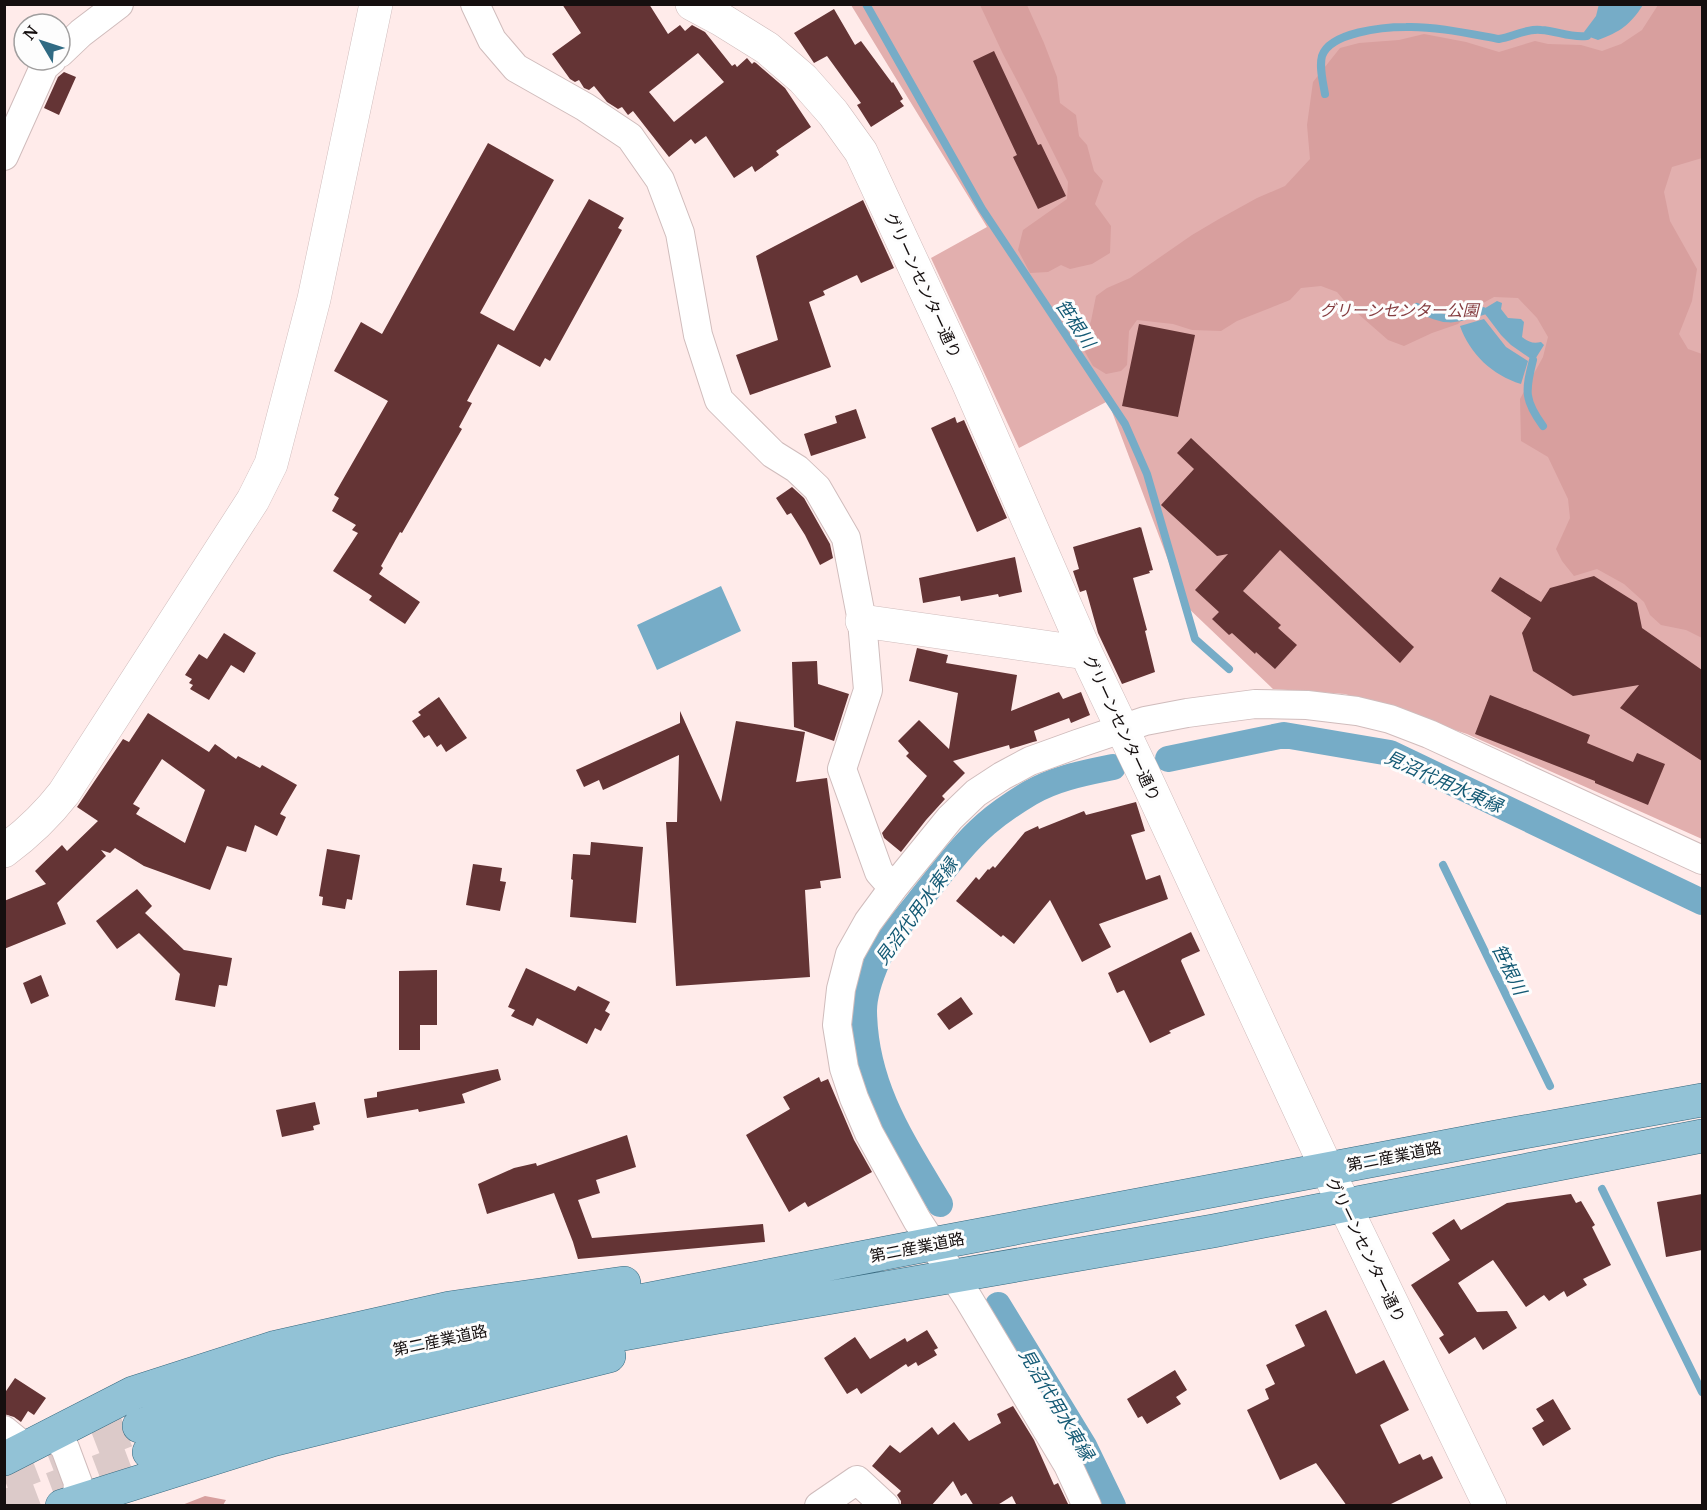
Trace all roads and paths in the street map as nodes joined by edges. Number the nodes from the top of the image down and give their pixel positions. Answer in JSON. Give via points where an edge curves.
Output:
{"nodes":[{"id":1,"x":119,"y":4,"type":"edge"},
{"id":2,"x":376,"y":4,"type":"edge"},
{"id":3,"x":475,"y":4,"type":"edge"},
{"id":4,"x":692,"y":4,"type":"edge"},
{"id":5,"x":72,"y":42,"type":"edge"},
{"id":6,"x":42,"y":72,"type":"edge"},
{"id":7,"x":4,"y":156,"type":"edge"},
{"id":8,"x":862,"y":621,"type":"junction"},
{"id":9,"x":1086,"y":653,"type":"junction"},
{"id":10,"x":1122,"y":728,"type":"junction"},
{"id":11,"x":4,"y":851,"type":"edge"},
{"id":12,"x":1702,"y":860,"type":"edge"},
{"id":13,"x":893,"y":888,"type":"junction"},
{"id":14,"x":1702,"y":1100,"type":"edge"},
{"id":15,"x":1702,"y":1136,"type":"edge"},
{"id":16,"x":1327,"y":1169,"type":"junction"},
{"id":17,"x":1344,"y":1206,"type":"junction"},
{"id":18,"x":932,"y":1244,"type":"junction"},
{"id":19,"x":954,"y":1275,"type":"junction"},
{"id":20,"x":712,"y":1302,"type":"junction"},
{"id":21,"x":144,"y":1439,"type":"tunnel mouth"},
{"id":22,"x":21,"y":1444,"type":"edge"},
{"id":23,"x":66,"y":1504,"type":"edge"},
{"id":24,"x":819,"y":1506,"type":"edge"},
{"id":25,"x":885,"y":1506,"type":"edge"},
{"id":26,"x":1087,"y":1506,"type":"edge"},
{"id":27,"x":1490,"y":1506,"type":"edge"}],
"edges":[{"from":1,"to":5,"type":"street"},
{"from":2,"to":11,"type":"street","via":[[314,299],[271,464],[253,500],[64,793],[49,813]]},
{"from":3,"to":8,"type":"street","via":[[492,40],[516,68],[630,137],[660,180],[680,233],[698,335],[719,400],[773,454],[817,488],[846,538]]},
{"from":4,"to":9,"type":"street","name":"グリーンセンター通り","via":[[767,48],[803,79],[861,152],[967,380]]},
{"from":6,"to":7,"type":"street"},
{"from":8,"to":9,"type":"street"},
{"from":8,"to":13,"type":"street","via":[[868,690],[842,769],[879,872]]},
{"from":9,"to":10,"type":"street","name":"グリーンセンター通り"},
{"from":10,"to":12,"type":"street","via":[[1187,713],[1255,704],[1358,711],[1429,734]]},
{"from":10,"to":13,"type":"street","via":[[1030,761],[976,793],[950,818]]},
{"from":10,"to":16,"type":"street","name":"グリーンセンター通り"},
{"from":13,"to":18,"type":"street","via":[[850,954],[837,1024],[844,1068],[869,1133]]},
{"from":14,"to":16,"type":"main road","name":"第二産業道路"},
{"from":15,"to":17,"type":"main road","name":"第二産業道路"},
{"from":16,"to":17,"type":"street","name":"グリーンセンター通り"},
{"from":16,"to":18,"type":"main road","name":"第二産業道路"},
{"from":17,"to":19,"type":"main road","name":"第二産業道路"},
{"from":17,"to":27,"type":"street","name":"グリーンセンター通り"},
{"from":18,"to":19,"type":"street"},
{"from":18,"to":20,"type":"main road","name":"第二産業道路"},
{"from":19,"to":20,"type":"main road","name":"第二産業道路"},
{"from":19,"to":26,"type":"street","via":[[1068,1465]]},
{"from":20,"to":21,"type":"main road","name":"第二産業道路","via":[[583,1312],[384,1352],[265,1384]]},
{"from":20,"to":22,"type":"main road","via":[[626,1283],[449,1308],[288,1344],[133,1393]]},
{"from":20,"to":23,"type":"main road","via":[[601,1359],[272,1440]]},
{"from":22,"to":23,"type":"street","via":[[57,1439],[65,1448],[78,1483],[77,1494]]},
{"from":24,"to":25,"type":"street","via":[[857,1480]]}]}
